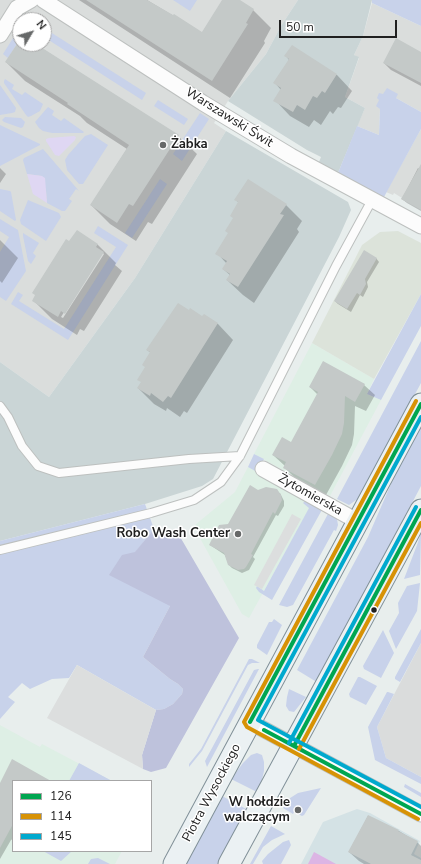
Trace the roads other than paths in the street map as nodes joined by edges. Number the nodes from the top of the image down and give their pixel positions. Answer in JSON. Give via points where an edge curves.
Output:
{"nodes":[{"id":1,"x":31,"y":0,"type":"edge"},
{"id":2,"x":44,"y":0,"type":"edge"},
{"id":3,"x":0,"y":35,"type":"edge"},
{"id":4,"x":372,"y":200,"type":"junction"},
{"id":5,"x":421,"y":226,"type":"edge"},
{"id":6,"x":421,"y":404,"type":"edge"},
{"id":7,"x":0,"y":406,"type":"edge"},
{"id":8,"x":240,"y":456,"type":"junction"},
{"id":9,"x":264,"y":469,"type":"dead end"},
{"id":10,"x":421,"y":510,"type":"edge"},
{"id":11,"x":357,"y":521,"type":"junction"},
{"id":12,"x":0,"y":550,"type":"edge"},
{"id":13,"x":250,"y":722,"type":"junction"},
{"id":14,"x":294,"y":746,"type":"junction"},
{"id":15,"x":421,"y":814,"type":"edge"},
{"id":16,"x":174,"y":864,"type":"edge"},
{"id":17,"x":229,"y":864,"type":"edge"}],
"edges":[{"from":1,"to":3,"type":"street","via":[[17,8]]},
{"from":2,"to":4,"type":"street","name":"Warszawski Świt","via":[[279,149]]},
{"from":4,"to":5,"type":"street","name":"Warszawski Świt"},
{"from":4,"to":8,"type":"lane","via":[[332,273]]},
{"from":6,"to":11,"type":"main road","name":"Piotra Wysockiego"},
{"from":7,"to":8,"type":"lane","via":[[22,446],[38,466],[59,473]]},
{"from":8,"to":12,"type":"lane","via":[[221,482],[194,500]]},
{"from":9,"to":11,"type":"street","name":"Żytomierska"},
{"from":10,"to":14,"type":"main road"},
{"from":11,"to":13,"type":"main road","name":"Piotra Wysockiego"},
{"from":13,"to":14,"type":"street"},
{"from":13,"to":16,"type":"main road","name":"Piotra Wysockiego"},
{"from":14,"to":15,"type":"street"},
{"from":14,"to":17,"type":"main road"}]}
